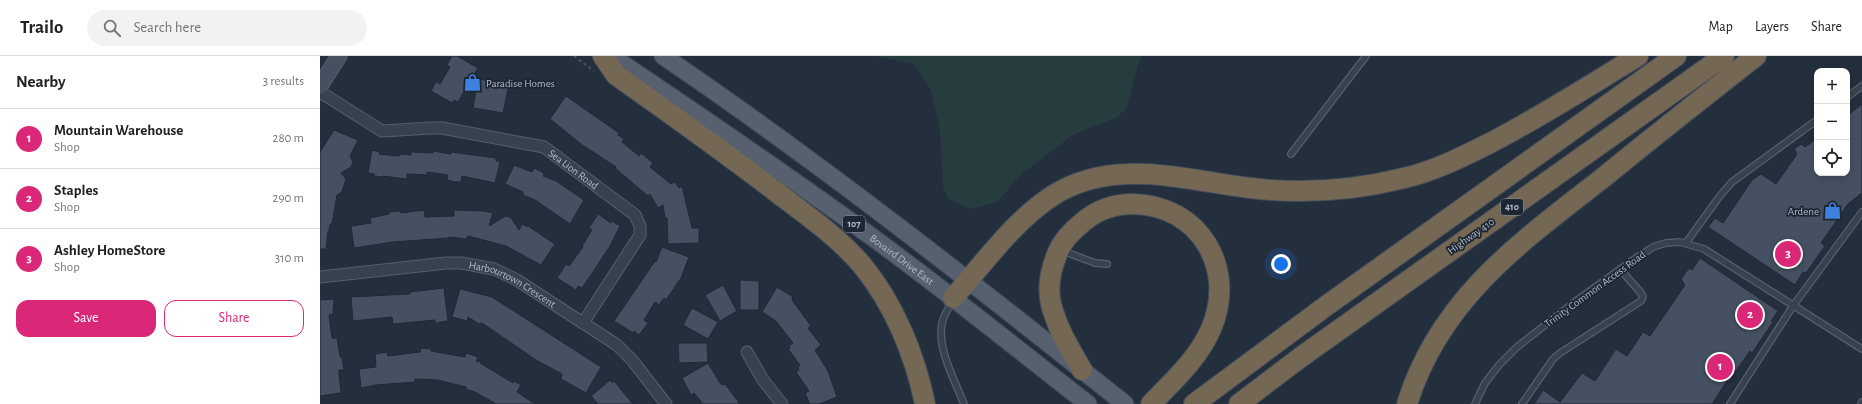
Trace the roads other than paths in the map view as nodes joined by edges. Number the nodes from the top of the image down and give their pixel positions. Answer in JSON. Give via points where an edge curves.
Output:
{"nodes":[{"id":1,"x":338,"y":56,"type":"edge"},
{"id":2,"x":603,"y":56,"type":"edge"},
{"id":3,"x":611,"y":56,"type":"edge"},
{"id":4,"x":663,"y":56,"type":"edge"},
{"id":5,"x":1366,"y":56,"type":"edge"},
{"id":6,"x":1638,"y":56,"type":"edge"},
{"id":7,"x":1676,"y":56,"type":"edge"},
{"id":8,"x":1724,"y":56,"type":"edge"},
{"id":9,"x":1756,"y":56,"type":"edge"},
{"id":10,"x":320,"y":86,"type":"edge"},
{"id":11,"x":1862,"y":86,"type":"edge"},
{"id":12,"x":320,"y":92,"type":"edge"},
{"id":13,"x":1850,"y":95,"type":"edge"},
{"id":14,"x":1814,"y":122,"type":"edge"},
{"id":15,"x":1291,"y":154,"type":"dead end"},
{"id":16,"x":1862,"y":212,"type":"edge"},
{"id":17,"x":1686,"y":243,"type":"junction"},
{"id":18,"x":1059,"y":250,"type":"junction"},
{"id":19,"x":1107,"y":264,"type":"dead end"},
{"id":20,"x":1620,"y":269,"type":"junction"},
{"id":21,"x":320,"y":276,"type":"edge"},
{"id":22,"x":968,"y":281,"type":"junction"},
{"id":23,"x":953,"y":298,"type":"junction"},
{"id":24,"x":1793,"y":306,"type":"junction"},
{"id":25,"x":583,"y":323,"type":"junction"},
{"id":26,"x":1862,"y":349,"type":"edge"},
{"id":27,"x":747,"y":352,"type":"dead end"},
{"id":28,"x":1301,"y":357,"type":"junction"},
{"id":29,"x":1082,"y":370,"type":"junction"},
{"id":30,"x":1119,"y":399,"type":"edge"},
{"id":31,"x":666,"y":404,"type":"edge"},
{"id":32,"x":782,"y":404,"type":"edge"},
{"id":33,"x":925,"y":404,"type":"edge"},
{"id":34,"x":964,"y":404,"type":"edge"},
{"id":35,"x":1088,"y":404,"type":"edge"},
{"id":36,"x":1151,"y":404,"type":"edge"},
{"id":37,"x":1194,"y":404,"type":"edge"},
{"id":38,"x":1239,"y":404,"type":"edge"},
{"id":39,"x":1260,"y":404,"type":"edge"},
{"id":40,"x":1407,"y":404,"type":"edge"},
{"id":41,"x":1475,"y":404,"type":"edge"},
{"id":42,"x":1522,"y":404,"type":"edge"},
{"id":43,"x":1730,"y":404,"type":"edge"}],
"edges":[{"from":1,"to":10,"type":"street"},
{"from":2,"to":33,"type":"highway","via":[[616,75],[752,173],[847,248],[863,266],[887,302],[912,357]]},
{"from":3,"to":23,"type":"main road","name":"Bovaird Drive East","number":"107","via":[[792,179]]},
{"from":4,"to":22,"type":"main road","number":"107","via":[[765,127]]},
{"from":5,"to":15,"type":"lane"},
{"from":6,"to":22,"type":"highway","via":[[1510,133],[1456,161],[1404,178],[1350,188],[1307,192],[1268,190],[1135,174],[1109,176],[1073,184],[1029,213]]},
{"from":7,"to":37,"type":"highway","number":"410","via":[[1319,310]]},
{"from":8,"to":28,"type":"highway","name":"Highway 410","number":"410"},
{"from":9,"to":40,"type":"highway","via":[[1495,265],[1448,320],[1426,355]]},
{"from":11,"to":13,"type":"lane"},
{"from":12,"to":25,"type":"street","name":"Sea Lion Road","via":[[382,131],[442,128],[544,147],[635,215],[640,226],[640,235]]},
{"from":14,"to":17,"type":"lane","via":[[1732,182]]},
{"from":16,"to":24,"type":"lane"},
{"from":17,"to":20,"type":"lane","name":"Trinity Common Access Road","via":[[1666,243],[1653,247]]},
{"from":17,"to":24,"type":"lane","name":"Trinity Common Access Road","via":[[1704,249]]},
{"from":18,"to":19,"type":"lane","via":[[1083,260]]},
{"from":18,"to":29,"type":"highway","via":[[1049,282],[1051,304],[1060,330]]},
{"from":18,"to":36,"type":"highway","via":[[1061,244],[1086,219],[1110,207],[1127,204],[1146,204],[1178,214],[1190,223],[1204,240],[1216,267],[1219,286],[1218,307],[1203,344],[1182,372]]},
{"from":20,"to":41,"type":"lane","name":"Trinity Common Access Road","via":[[1517,347],[1485,383]]},
{"from":20,"to":42,"type":"lane","via":[[1641,293],[1641,301],[1553,359]]},
{"from":21,"to":25,"type":"street","name":"Harbourtown Crescent","via":[[446,263],[478,265],[506,274]]},
{"from":22,"to":23,"type":"highway"},
{"from":22,"to":29,"type":"main road","number":"107"},
{"from":23,"to":34,"type":"lane","via":[[942,322],[940,335],[944,354]]},
{"from":23,"to":35,"type":"main road","name":"Bovaird Drive East","number":"107"},
{"from":24,"to":26,"type":"lane","name":"Trinity Common Access Road"},
{"from":24,"to":43,"type":"lane"},
{"from":25,"to":31,"type":"street","name":"Harbourtown Crescent","via":[[624,351]]},
{"from":27,"to":32,"type":"street","via":[[763,380]]},
{"from":28,"to":38,"type":"highway","name":"Highway 410","number":"410"},
{"from":28,"to":39,"type":"highway","via":[[1292,374]]},
{"from":29,"to":30,"type":"main road","number":"107"}]}
